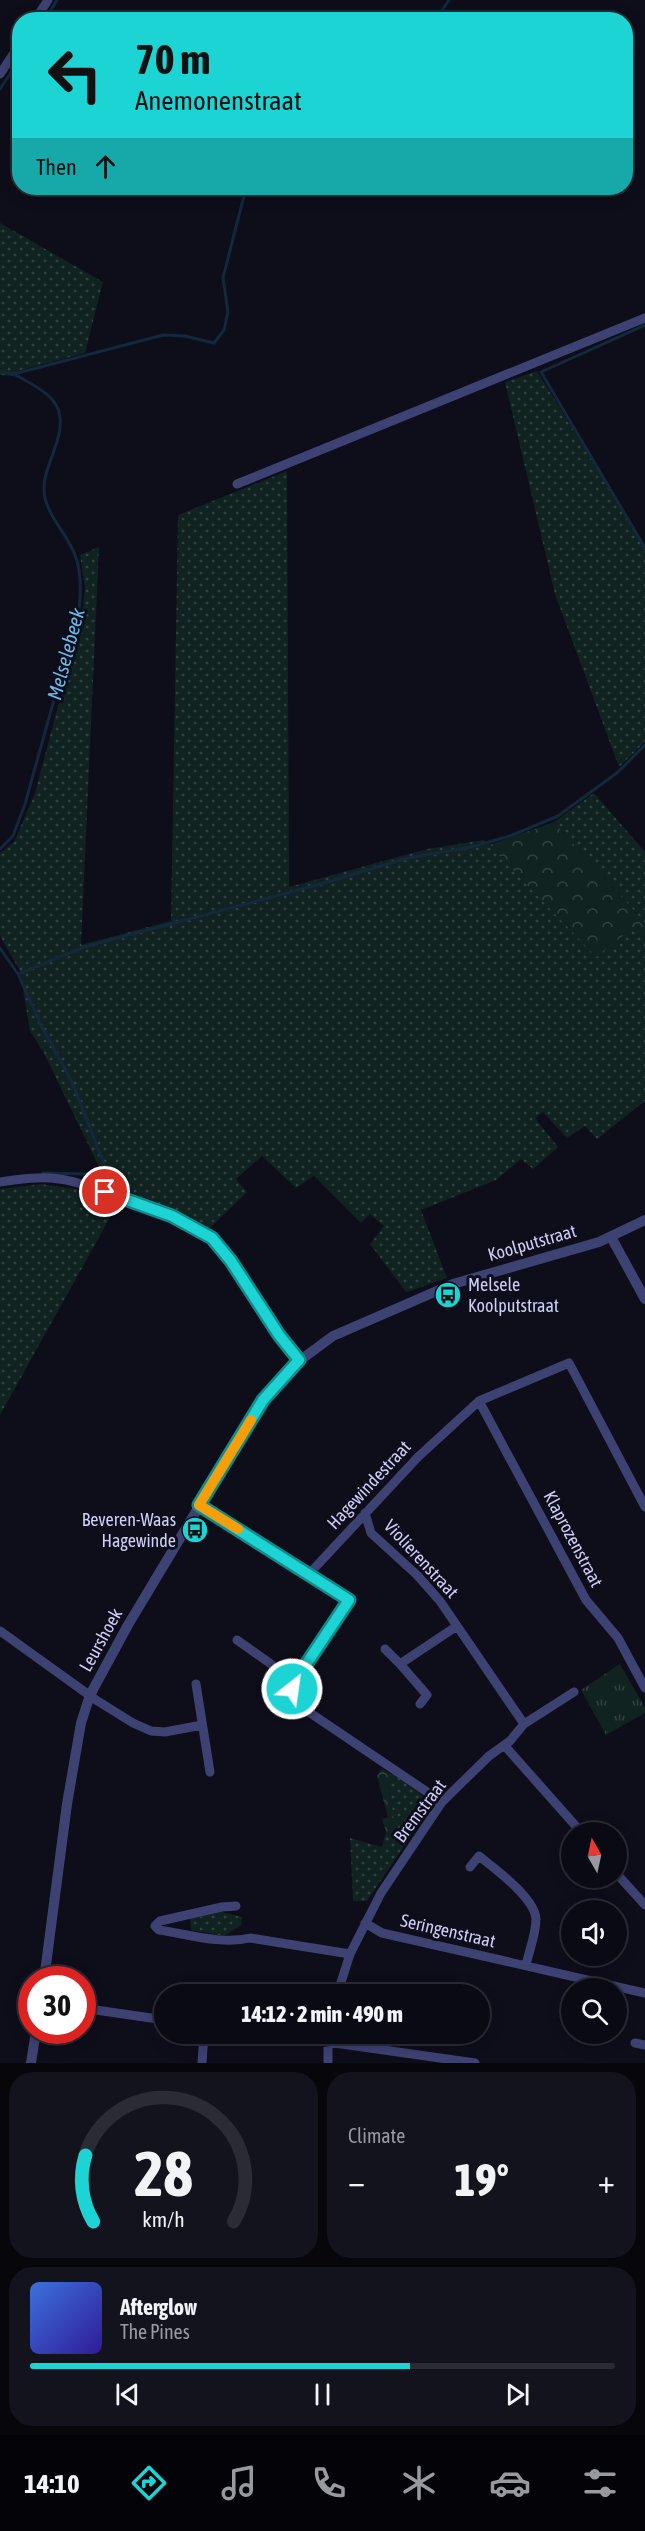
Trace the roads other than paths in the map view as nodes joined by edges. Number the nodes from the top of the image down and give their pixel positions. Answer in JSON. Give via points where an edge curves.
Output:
{"nodes":[{"id":1,"x":12,"y":56,"type":"edge"},
{"id":2,"x":0,"y":74,"type":"edge"},
{"id":3,"x":645,"y":318,"type":"edge"},
{"id":4,"x":237,"y":484,"type":"dead end"},
{"id":5,"x":0,"y":1182,"type":"edge"},
{"id":6,"x":645,"y":1220,"type":"edge"},
{"id":7,"x":611,"y":1237,"type":"junction"},
{"id":8,"x":645,"y":1299,"type":"edge"},
{"id":9,"x":299,"y":1360,"type":"junction"},
{"id":10,"x":479,"y":1401,"type":"junction"},
{"id":11,"x":199,"y":1505,"type":"junction"},
{"id":12,"x":645,"y":1507,"type":"edge"},
{"id":13,"x":365,"y":1513,"type":"junction"},
{"id":14,"x":309,"y":1574,"type":"junction"},
{"id":15,"x":457,"y":1626,"type":"junction"},
{"id":16,"x":0,"y":1631,"type":"edge"},
{"id":17,"x":237,"y":1640,"type":"dead end"},
{"id":18,"x":385,"y":1649,"type":"dead end"},
{"id":19,"x":399,"y":1664,"type":"junction"},
{"id":20,"x":295,"y":1681,"type":"junction"},
{"id":21,"x":196,"y":1684,"type":"dead end"},
{"id":22,"x":645,"y":1688,"type":"edge"},
{"id":23,"x":574,"y":1692,"type":"dead end"},
{"id":24,"x":90,"y":1695,"type":"junction"},
{"id":25,"x":420,"y":1704,"type":"dead end"},
{"id":26,"x":524,"y":1724,"type":"junction"},
{"id":27,"x":202,"y":1725,"type":"junction"},
{"id":28,"x":504,"y":1745,"type":"junction"},
{"id":29,"x":210,"y":1772,"type":"dead end"},
{"id":30,"x":442,"y":1802,"type":"junction"},
{"id":31,"x":572,"y":1822,"type":"edge"},
{"id":32,"x":470,"y":1867,"type":"dead end"},
{"id":33,"x":627,"y":1885,"type":"edge"},
{"id":34,"x":645,"y":1905,"type":"edge"},
{"id":35,"x":236,"y":1906,"type":"dead end"},
{"id":36,"x":365,"y":1923,"type":"junction"},
{"id":37,"x":350,"y":1954,"type":"junction"},
{"id":38,"x":526,"y":1965,"type":"junction"},
{"id":39,"x":46,"y":1966,"type":"edge"},
{"id":40,"x":340,"y":1984,"type":"edge"},
{"id":41,"x":645,"y":1993,"type":"edge"},
{"id":42,"x":96,"y":2010,"type":"edge"},
{"id":43,"x":154,"y":2018,"type":"edge"},
{"id":44,"x":34,"y":2044,"type":"edge"},
{"id":45,"x":203,"y":2044,"type":"edge"},
{"id":46,"x":328,"y":2044,"type":"edge"},
{"id":47,"x":361,"y":2044,"type":"edge"},
{"id":48,"x":454,"y":2061,"type":"edge"},
{"id":49,"x":31,"y":2063,"type":"edge"},
{"id":50,"x":202,"y":2063,"type":"edge"},
{"id":51,"x":328,"y":2063,"type":"edge"},
{"id":52,"x":475,"y":2063,"type":"edge"}],
"edges":[{"from":1,"to":2,"type":"street"},
{"from":3,"to":4,"type":"street"},
{"from":5,"to":9,"type":"street","via":[[41,1178],[78,1183],[172,1216],[212,1238]]},
{"from":6,"to":7,"type":"street","name":"Koolputstraat"},
{"from":7,"to":8,"type":"street"},
{"from":7,"to":9,"type":"street","name":"Koolputstraat","via":[[424,1295],[333,1336]]},
{"from":9,"to":11,"type":"street","name":"Leurshoek","via":[[263,1400]]},
{"from":10,"to":12,"type":"street","name":"Hagewindestraat","via":[[569,1363]]},
{"from":10,"to":13,"type":"street","name":"Hagewindestraat"},
{"from":10,"to":22,"type":"street","name":"Klaprozenstraat","via":[[586,1600],[618,1638]]},
{"from":11,"to":14,"type":"street"},
{"from":11,"to":24,"type":"street","name":"Leurshoek"},
{"from":13,"to":14,"type":"street","name":"Hagewindestraat"},
{"from":13,"to":15,"type":"street","name":"Violierenstraat","via":[[370,1533],[417,1575]]},
{"from":14,"to":20,"type":"street","via":[[349,1600]]},
{"from":15,"to":19,"type":"street","name":"Violierenstraat"},
{"from":15,"to":26,"type":"street","name":"Violierenstraat"},
{"from":16,"to":24,"type":"street"},
{"from":17,"to":20,"type":"street"},
{"from":18,"to":19,"type":"street"},
{"from":19,"to":25,"type":"street","via":[[427,1695]]},
{"from":20,"to":30,"type":"street","via":[[294,1702]]},
{"from":21,"to":27,"type":"street"},
{"from":23,"to":26,"type":"street","name":"Bremstraat"},
{"from":24,"to":27,"type":"street","via":[[151,1731]]},
{"from":24,"to":39,"type":"street","name":"Leurshoek","via":[[81,1723],[67,1804]]},
{"from":26,"to":28,"type":"street","name":"Bremstraat"},
{"from":27,"to":29,"type":"street"},
{"from":28,"to":30,"type":"street","name":"Bremstraat"},
{"from":28,"to":31,"type":"street"},
{"from":30,"to":36,"type":"street","name":"Bremstraat"},
{"from":32,"to":38,"type":"street","via":[[476,1854],[510,1883],[536,1915]]},
{"from":33,"to":34,"type":"street"},
{"from":35,"to":37,"type":"street","via":[[155,1926],[159,1930],[250,1938]]},
{"from":36,"to":37,"type":"street","name":"Bremstraat"},
{"from":36,"to":38,"type":"street","name":"Seringenstraat","via":[[382,1933]]},
{"from":37,"to":40,"type":"street","name":"Bremstraat"},
{"from":38,"to":41,"type":"street","name":"Seringenstraat"},
{"from":42,"to":43,"type":"street"},
{"from":44,"to":49,"type":"street"},
{"from":45,"to":50,"type":"street"},
{"from":46,"to":51,"type":"street"},
{"from":47,"to":48,"type":"street"},
{"from":48,"to":52,"type":"street"}]}
